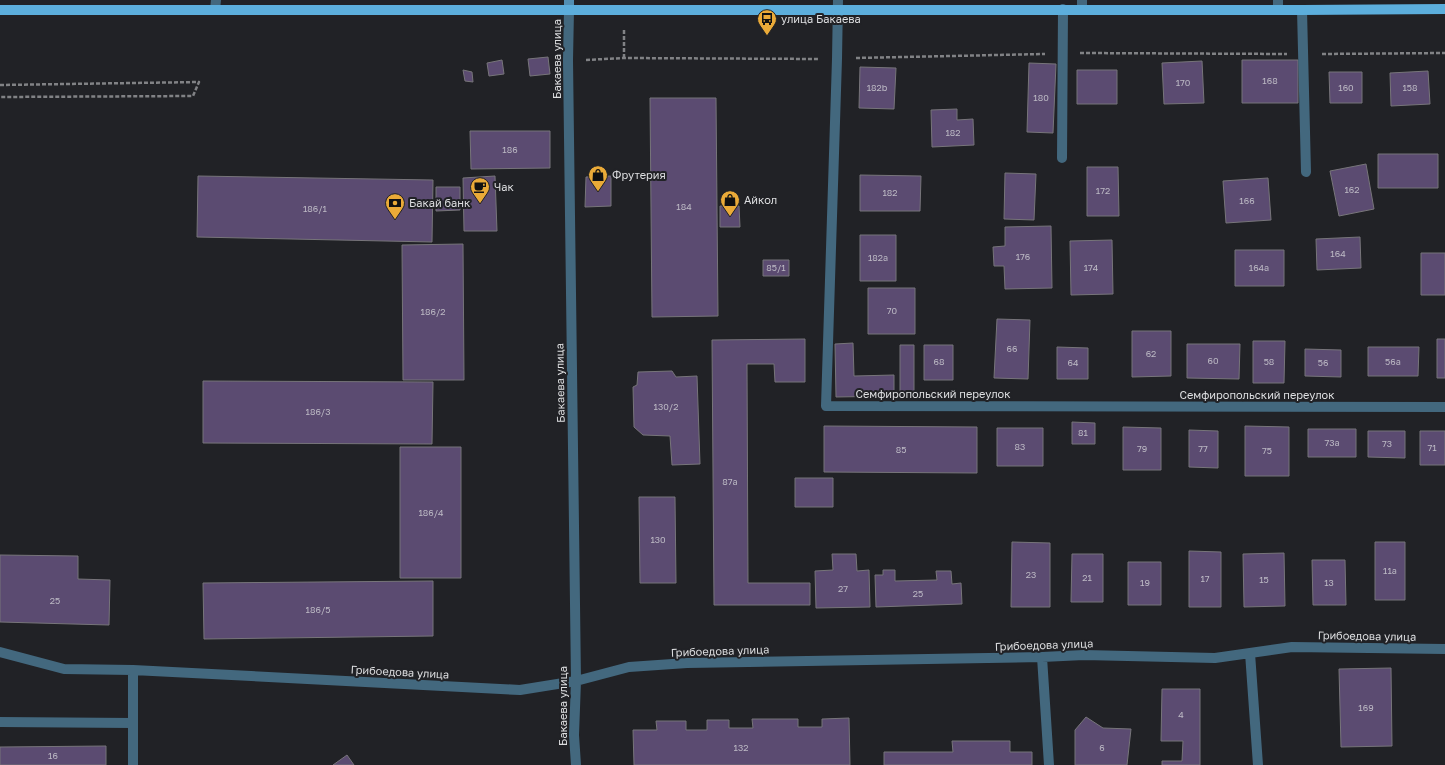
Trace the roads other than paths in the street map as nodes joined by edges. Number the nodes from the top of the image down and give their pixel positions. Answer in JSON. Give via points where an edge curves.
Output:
{"nodes":[{"id":1,"x":216,"y":0,"type":"edge"},
{"id":2,"x":569,"y":5,"type":"edge"},
{"id":3,"x":838,"y":5,"type":"edge"},
{"id":4,"x":1082,"y":5,"type":"edge"},
{"id":5,"x":1278,"y":5,"type":"edge"},
{"id":6,"x":1445,"y":9,"type":"edge"},
{"id":7,"x":0,"y":10,"type":"edge"},
{"id":8,"x":215,"y":10,"type":"junction"},
{"id":9,"x":1063,"y":10,"type":"junction"},
{"id":10,"x":1302,"y":10,"type":"junction"},
{"id":11,"x":1062,"y":158,"type":"dead end"},
{"id":12,"x":1306,"y":172,"type":"dead end"},
{"id":13,"x":1445,"y":407,"type":"edge"},
{"id":14,"x":1445,"y":649,"type":"edge"},
{"id":15,"x":0,"y":652,"type":"edge"},
{"id":16,"x":1250,"y":652,"type":"junction"},
{"id":17,"x":1042,"y":657,"type":"junction"},
{"id":18,"x":133,"y":670,"type":"junction"},
{"id":19,"x":576,"y":681,"type":"junction"},
{"id":20,"x":0,"y":722,"type":"edge"},
{"id":21,"x":133,"y":723,"type":"junction"},
{"id":22,"x":133,"y":765,"type":"edge"},
{"id":23,"x":576,"y":765,"type":"edge"},
{"id":24,"x":1049,"y":765,"type":"edge"},
{"id":25,"x":1258,"y":765,"type":"edge"}],
"edges":[{"from":1,"to":8,"type":"street"},
{"from":2,"to":3,"type":"main road"},
{"from":2,"to":8,"type":"main road"},
{"from":2,"to":19,"type":"street","name":"Бакаева улица"},
{"from":3,"to":9,"type":"main road"},
{"from":3,"to":13,"type":"street","name":"Семфиропольский переулок","via":[[826,406]]},
{"from":4,"to":5,"type":"main road"},
{"from":4,"to":9,"type":"main road"},
{"from":5,"to":10,"type":"main road"},
{"from":6,"to":10,"type":"main road"},
{"from":7,"to":8,"type":"main road"},
{"from":9,"to":11,"type":"street"},
{"from":10,"to":12,"type":"street"},
{"from":14,"to":16,"type":"street","name":"Грибоедова улица","via":[[1292,647]]},
{"from":15,"to":18,"type":"street","name":"Грибоедова улица","via":[[64,669]]},
{"from":16,"to":17,"type":"street","name":"Грибоедова улица","via":[[1215,658],[1084,655]]},
{"from":16,"to":25,"type":"street"},
{"from":17,"to":19,"type":"street","name":"Грибоедова улица","via":[[687,663],[629,667]]},
{"from":17,"to":24,"type":"street"},
{"from":18,"to":19,"type":"street","name":"Грибоедова улица","via":[[520,690]]},
{"from":18,"to":21,"type":"street"},
{"from":19,"to":23,"type":"street","name":"Бакаева улица"},
{"from":20,"to":21,"type":"street"},
{"from":21,"to":22,"type":"street"}]}
